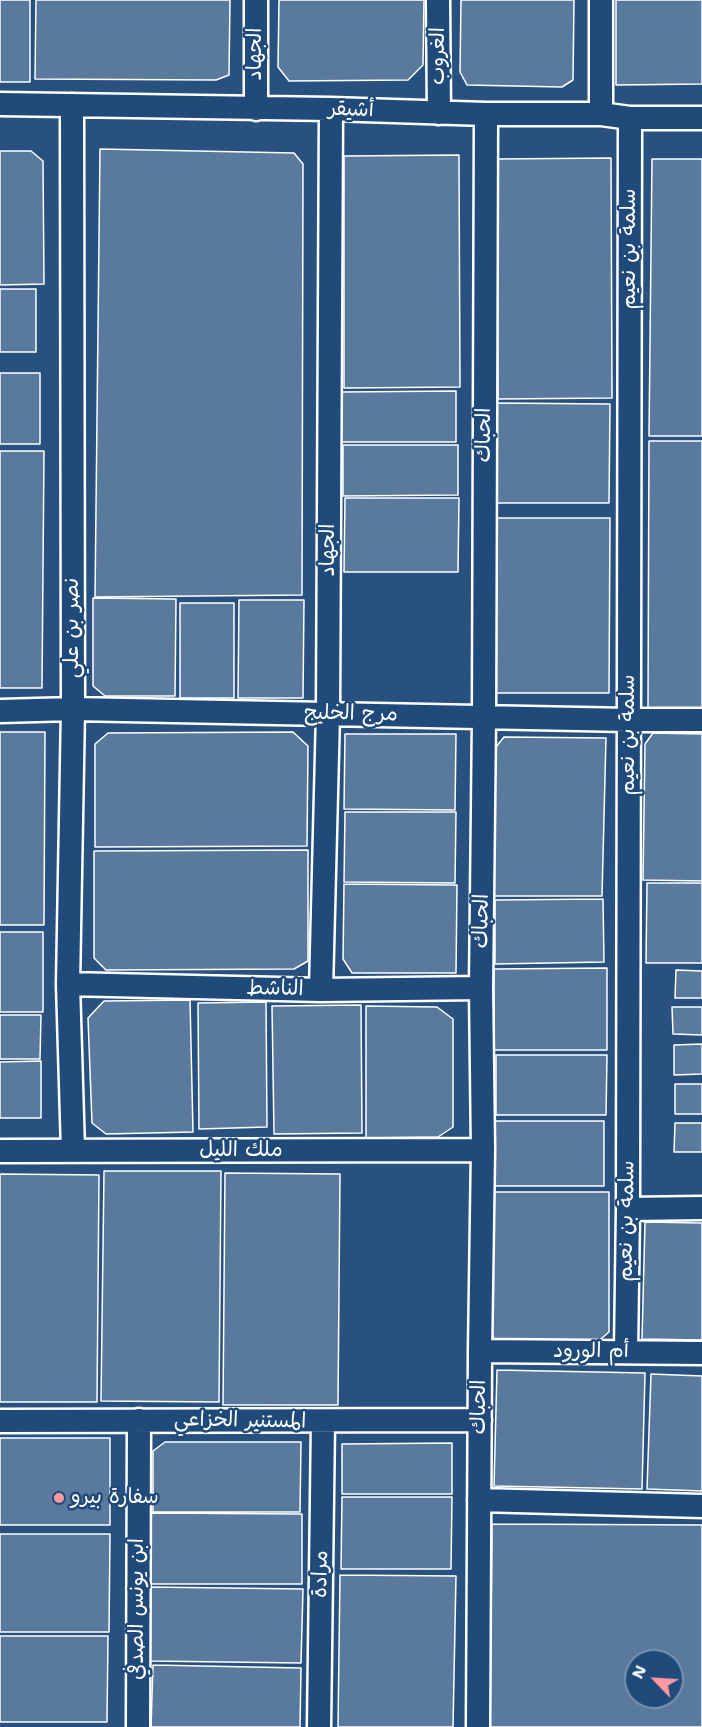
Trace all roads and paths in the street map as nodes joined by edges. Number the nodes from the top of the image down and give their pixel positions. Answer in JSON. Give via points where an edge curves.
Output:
{"nodes":[{"id":1,"x":256,"y":0,"type":"edge"},
{"id":2,"x":438,"y":0,"type":"edge"},
{"id":3,"x":601,"y":0,"type":"edge"},
{"id":4,"x":0,"y":104,"type":"edge"},
{"id":5,"x":72,"y":105,"type":"junction"},
{"id":6,"x":256,"y":109,"type":"junction"},
{"id":7,"x":331,"y":109,"type":"junction"},
{"id":8,"x":439,"y":113,"type":"junction"},
{"id":9,"x":486,"y":114,"type":"junction"},
{"id":10,"x":601,"y":114,"type":"junction"},
{"id":11,"x":630,"y":118,"type":"junction"},
{"id":12,"x":702,"y":118,"type":"edge"},
{"id":13,"x":73,"y":709,"type":"junction"},
{"id":14,"x":0,"y":711,"type":"edge"},
{"id":15,"x":328,"y":714,"type":"junction"},
{"id":16,"x":484,"y":718,"type":"junction"},
{"id":17,"x":629,"y":720,"type":"junction"},
{"id":18,"x":702,"y":720,"type":"edge"},
{"id":19,"x":68,"y":984,"type":"junction"},
{"id":20,"x":481,"y":988,"type":"junction"},
{"id":21,"x":321,"y":990,"type":"junction"},
{"id":22,"x":483,"y":1150,"type":"junction"},
{"id":23,"x":0,"y":1151,"type":"edge"},
{"id":24,"x":73,"y":1151,"type":"junction"},
{"id":25,"x":702,"y":1208,"type":"edge"},
{"id":26,"x":628,"y":1209,"type":"junction"},
{"id":27,"x":480,"y":1352,"type":"junction"},
{"id":28,"x":626,"y":1352,"type":"junction"},
{"id":29,"x":702,"y":1353,"type":"edge"},
{"id":30,"x":139,"y":1420,"type":"junction"},
{"id":31,"x":480,"y":1420,"type":"junction"},
{"id":32,"x":0,"y":1421,"type":"edge"},
{"id":33,"x":323,"y":1422,"type":"junction"},
{"id":34,"x":479,"y":1500,"type":"junction"},
{"id":35,"x":702,"y":1506,"type":"edge"},
{"id":36,"x":138,"y":1727,"type":"edge"},
{"id":37,"x":318,"y":1727,"type":"edge"},
{"id":38,"x":478,"y":1727,"type":"edge"}],
"edges":[{"from":1,"to":6,"type":"street","name":"الجهاد"},
{"from":2,"to":8,"type":"street","name":"الغروب"},
{"from":3,"to":10,"type":"street"},
{"from":4,"to":5,"type":"street","name":"أشيقر"},
{"from":5,"to":6,"type":"street","name":"أشيقر"},
{"from":5,"to":13,"type":"street","name":"نصر بن علي"},
{"from":6,"to":7,"type":"street","name":"أشيقر"},
{"from":7,"to":8,"type":"street","name":"أشيقر"},
{"from":7,"to":15,"type":"street","name":"الجهاد"},
{"from":8,"to":9,"type":"street","name":"أشيقر"},
{"from":9,"to":10,"type":"street","name":"أشيقر"},
{"from":9,"to":16,"type":"street","name":"الحباك"},
{"from":10,"to":11,"type":"street","name":"أشيقر"},
{"from":11,"to":12,"type":"street","name":"أشيقر"},
{"from":11,"to":17,"type":"street","name":"سلمة بن نعيم"},
{"from":13,"to":14,"type":"street","name":"مرج الخليج"},
{"from":13,"to":15,"type":"street","name":"مرج الخليج"},
{"from":13,"to":19,"type":"street","name":"نصر بن علي"},
{"from":15,"to":16,"type":"street","name":"مرج الخليج"},
{"from":15,"to":21,"type":"street","name":"الجهاد"},
{"from":16,"to":17,"type":"street","name":"مرج الخليج"},
{"from":16,"to":20,"type":"street","name":"الحباك"},
{"from":17,"to":18,"type":"street","name":"مرج الخليج"},
{"from":17,"to":26,"type":"street","name":"سلمة بن نعيم"},
{"from":19,"to":21,"type":"street","name":"الناشط"},
{"from":19,"to":24,"type":"street","name":"نصر بن علي"},
{"from":20,"to":21,"type":"street","name":"الناشط"},
{"from":20,"to":22,"type":"street","name":"الحباك"},
{"from":22,"to":24,"type":"street","name":"ملك الليل"},
{"from":22,"to":27,"type":"street","name":"الحباك"},
{"from":23,"to":24,"type":"street","name":"ملك الليل"},
{"from":25,"to":26,"type":"street"},
{"from":26,"to":28,"type":"street","name":"سلمة بن نعيم"},
{"from":27,"to":28,"type":"street","name":"أم الورود"},
{"from":27,"to":31,"type":"street","name":"الحباك"},
{"from":28,"to":29,"type":"street","name":"أم الورود"},
{"from":30,"to":32,"type":"street","name":"المستنير الخزاعي"},
{"from":30,"to":33,"type":"street","name":"المستنير الخزاعي"},
{"from":30,"to":36,"type":"street","name":"ابن يونس الصدفي"},
{"from":31,"to":33,"type":"street","name":"المستنير الخزاعي"},
{"from":31,"to":34,"type":"street","name":"الحباك"},
{"from":33,"to":37,"type":"street","name":"مرادة"},
{"from":34,"to":35,"type":"street"},
{"from":34,"to":38,"type":"street","name":"الحباك"}]}
